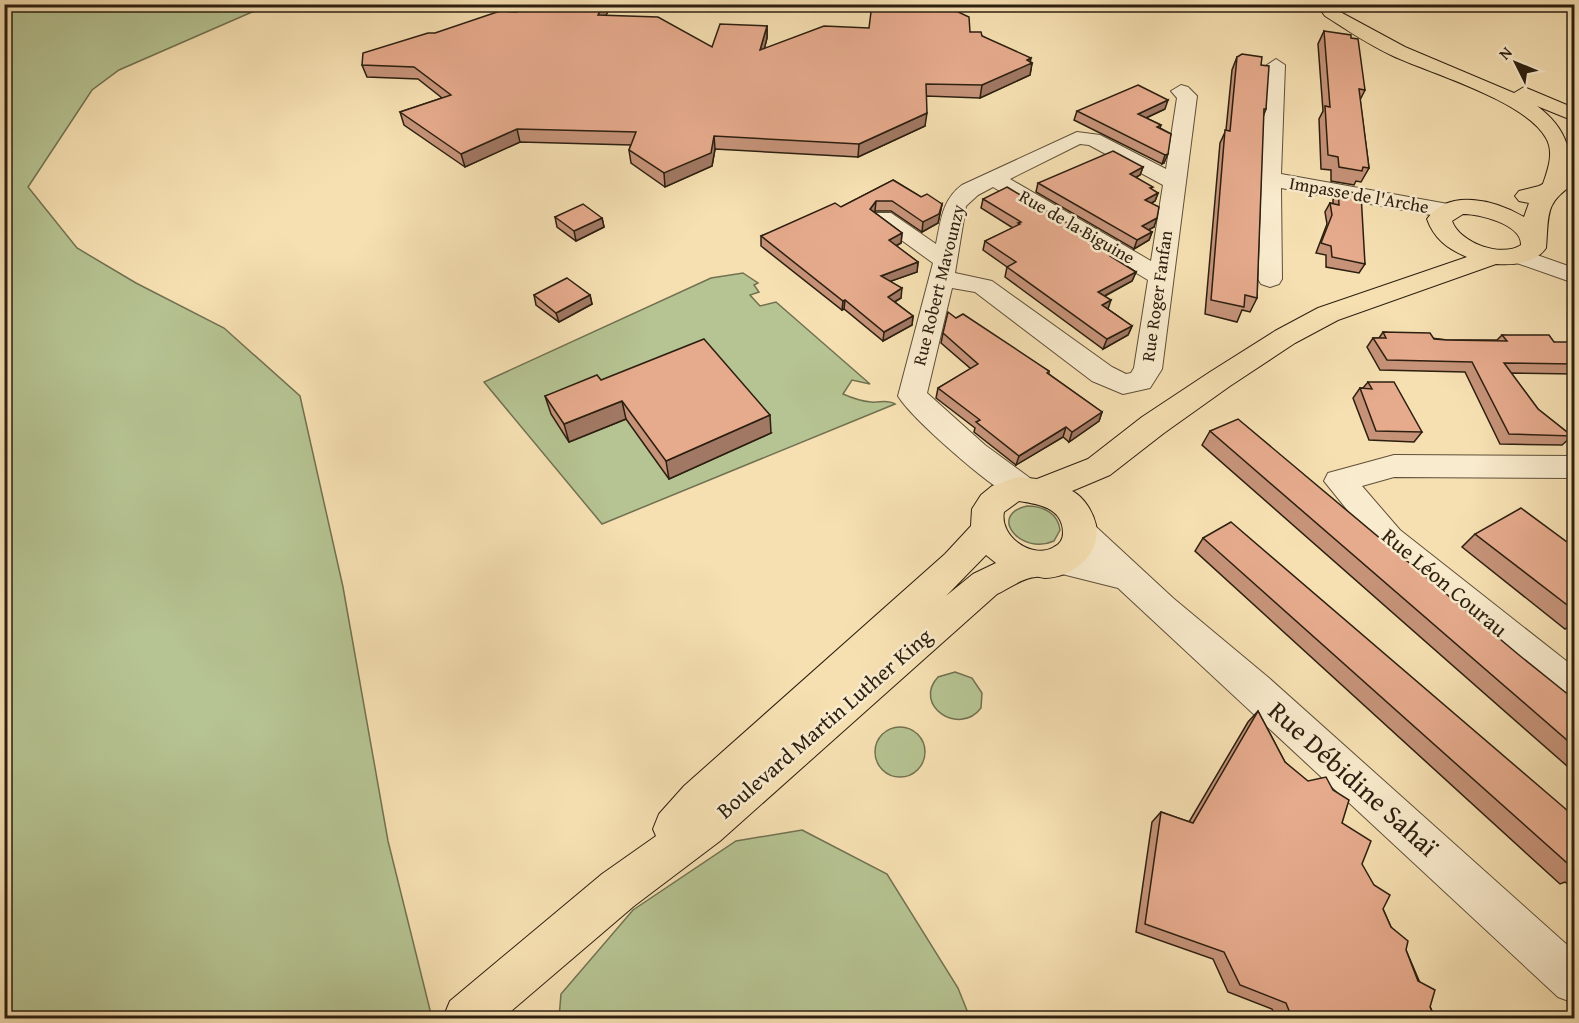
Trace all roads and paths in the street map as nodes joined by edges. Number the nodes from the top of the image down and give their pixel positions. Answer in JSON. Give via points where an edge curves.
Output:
{"nodes":[{"id":1,"x":1330,"y":7,"type":"edge"},
{"id":2,"x":1392,"y":27,"type":"dead end"},
{"id":3,"x":1475,"y":62,"type":"dead end"},
{"id":4,"x":1276,"y":65,"type":"dead end"},
{"id":5,"x":1495,"y":71,"type":"dead end"},
{"id":6,"x":1516,"y":80,"type":"dead end"},
{"id":7,"x":1180,"y":91,"type":"dead end"},
{"id":8,"x":1575,"y":97,"type":"edge"},
{"id":9,"x":1575,"y":115,"type":"edge"},
{"id":10,"x":1575,"y":175,"type":"edge"},
{"id":11,"x":994,"y":179,"type":"junction"},
{"id":12,"x":1174,"y":182,"type":"junction"},
{"id":13,"x":1270,"y":185,"type":"junction"},
{"id":14,"x":1551,"y":189,"type":"junction"},
{"id":15,"x":883,"y":218,"type":"edge"},
{"id":16,"x":1451,"y":219,"type":"junction"},
{"id":17,"x":1521,"y":250,"type":"junction"},
{"id":18,"x":1575,"y":266,"type":"edge"},
{"id":19,"x":943,"y":269,"type":"junction"},
{"id":20,"x":1160,"y":276,"type":"junction"},
{"id":21,"x":1575,"y":276,"type":"edge"},
{"id":22,"x":1270,"y":279,"type":"dead end"},
{"id":23,"x":1418,"y":285,"type":"junction"},
{"id":24,"x":974,"y":453,"type":"junction"},
{"id":25,"x":1099,"y":467,"type":"junction"},
{"id":26,"x":1575,"y":467,"type":"edge"},
{"id":27,"x":1032,"y":490,"type":"junction"},
{"id":28,"x":990,"y":518,"type":"junction"},
{"id":29,"x":1080,"y":526,"type":"junction"},
{"id":30,"x":1045,"y":562,"type":"junction"},
{"id":31,"x":1130,"y":577,"type":"junction"},
{"id":32,"x":1575,"y":688,"type":"edge"},
{"id":33,"x":618,"y":890,"type":"junction"},
{"id":34,"x":1575,"y":981,"type":"edge"},
{"id":35,"x":468,"y":1018,"type":"edge"}],
"edges":[{"from":1,"to":2,"type":"main road"},
{"from":1,"to":9,"type":"main road"},
{"from":1,"to":14,"type":"main road","via":[[1391,48],[1501,95],[1538,116],[1555,134],[1561,149]]},
{"from":3,"to":5,"type":"main road"},
{"from":4,"to":13,"type":"street","name":"Impasse de l'Arche"},
{"from":6,"to":8,"type":"main road"},
{"from":7,"to":12,"type":"street","name":"Rue Roger Fanfan","via":[[1187,96]]},
{"from":10,"to":14,"type":"main road"},
{"from":11,"to":12,"type":"street","name":"Rue Robert Mavounzy","via":[[1077,138],[1087,137]]},
{"from":11,"to":19,"type":"street","name":"Rue Robert Mavounzy","via":[[958,198]]},
{"from":11,"to":20,"type":"street","name":"Rue de la Biguine"},
{"from":12,"to":20,"type":"street","name":"Rue Roger Fanfan"},
{"from":13,"to":16,"type":"street","name":"Impasse de l'Arche"},
{"from":13,"to":22,"type":"street","name":"Impasse de l'Arche"},
{"from":14,"to":16,"type":"main road"},
{"from":14,"to":17,"type":"main road","via":[[1536,212]]},
{"from":15,"to":19,"type":"street"},
{"from":16,"to":17,"type":"main road","via":[[1472,250]]},
{"from":16,"to":17,"type":"main road","via":[[1507,217],[1529,232]]},
{"from":16,"to":23,"type":"main road","via":[[1442,253]]},
{"from":17,"to":18,"type":"street"},
{"from":17,"to":21,"type":"street"},
{"from":17,"to":23,"type":"main road"},
{"from":19,"to":20,"type":"street","name":"Rue Roger Fanfan","via":[[983,285],[1102,374],[1123,384],[1140,381],[1148,369]]},
{"from":19,"to":24,"type":"street","name":"Rue Robert Mavounzy","via":[[912,396]]},
{"from":23,"to":25,"type":"main road","via":[[1328,314],[1285,337],[1153,425]]},
{"from":24,"to":27,"type":"street"},
{"from":24,"to":28,"type":"street"},
{"from":25,"to":27,"type":"main road"},
{"from":25,"to":29,"type":"main road"},
{"from":26,"to":32,"type":"street","name":"Rue Léon Courau","via":[[1394,465],[1339,481],[1389,538]]},
{"from":27,"to":28,"type":"main road","via":[[1005,493]]},
{"from":27,"to":29,"type":"main road","via":[[1061,500]]},
{"from":28,"to":30,"type":"main road","via":[[998,546],[1011,555]]},
{"from":28,"to":33,"type":"main road","name":"Boulevard Martin Luther King","via":[[926,593],[699,801]]},
{"from":29,"to":30,"type":"main road","via":[[1079,545],[1071,555]]},
{"from":29,"to":31,"type":"street","name":"Rue Débidine Sahaï"},
{"from":30,"to":31,"type":"street"},
{"from":30,"to":33,"type":"main road","name":"Boulevard Martin Luther King","via":[[985,584],[705,826]]},
{"from":31,"to":34,"type":"street","name":"Rue Débidine Sahaï"},
{"from":33,"to":35,"type":"main road","name":"Boulevard Martin Luther King"}]}
